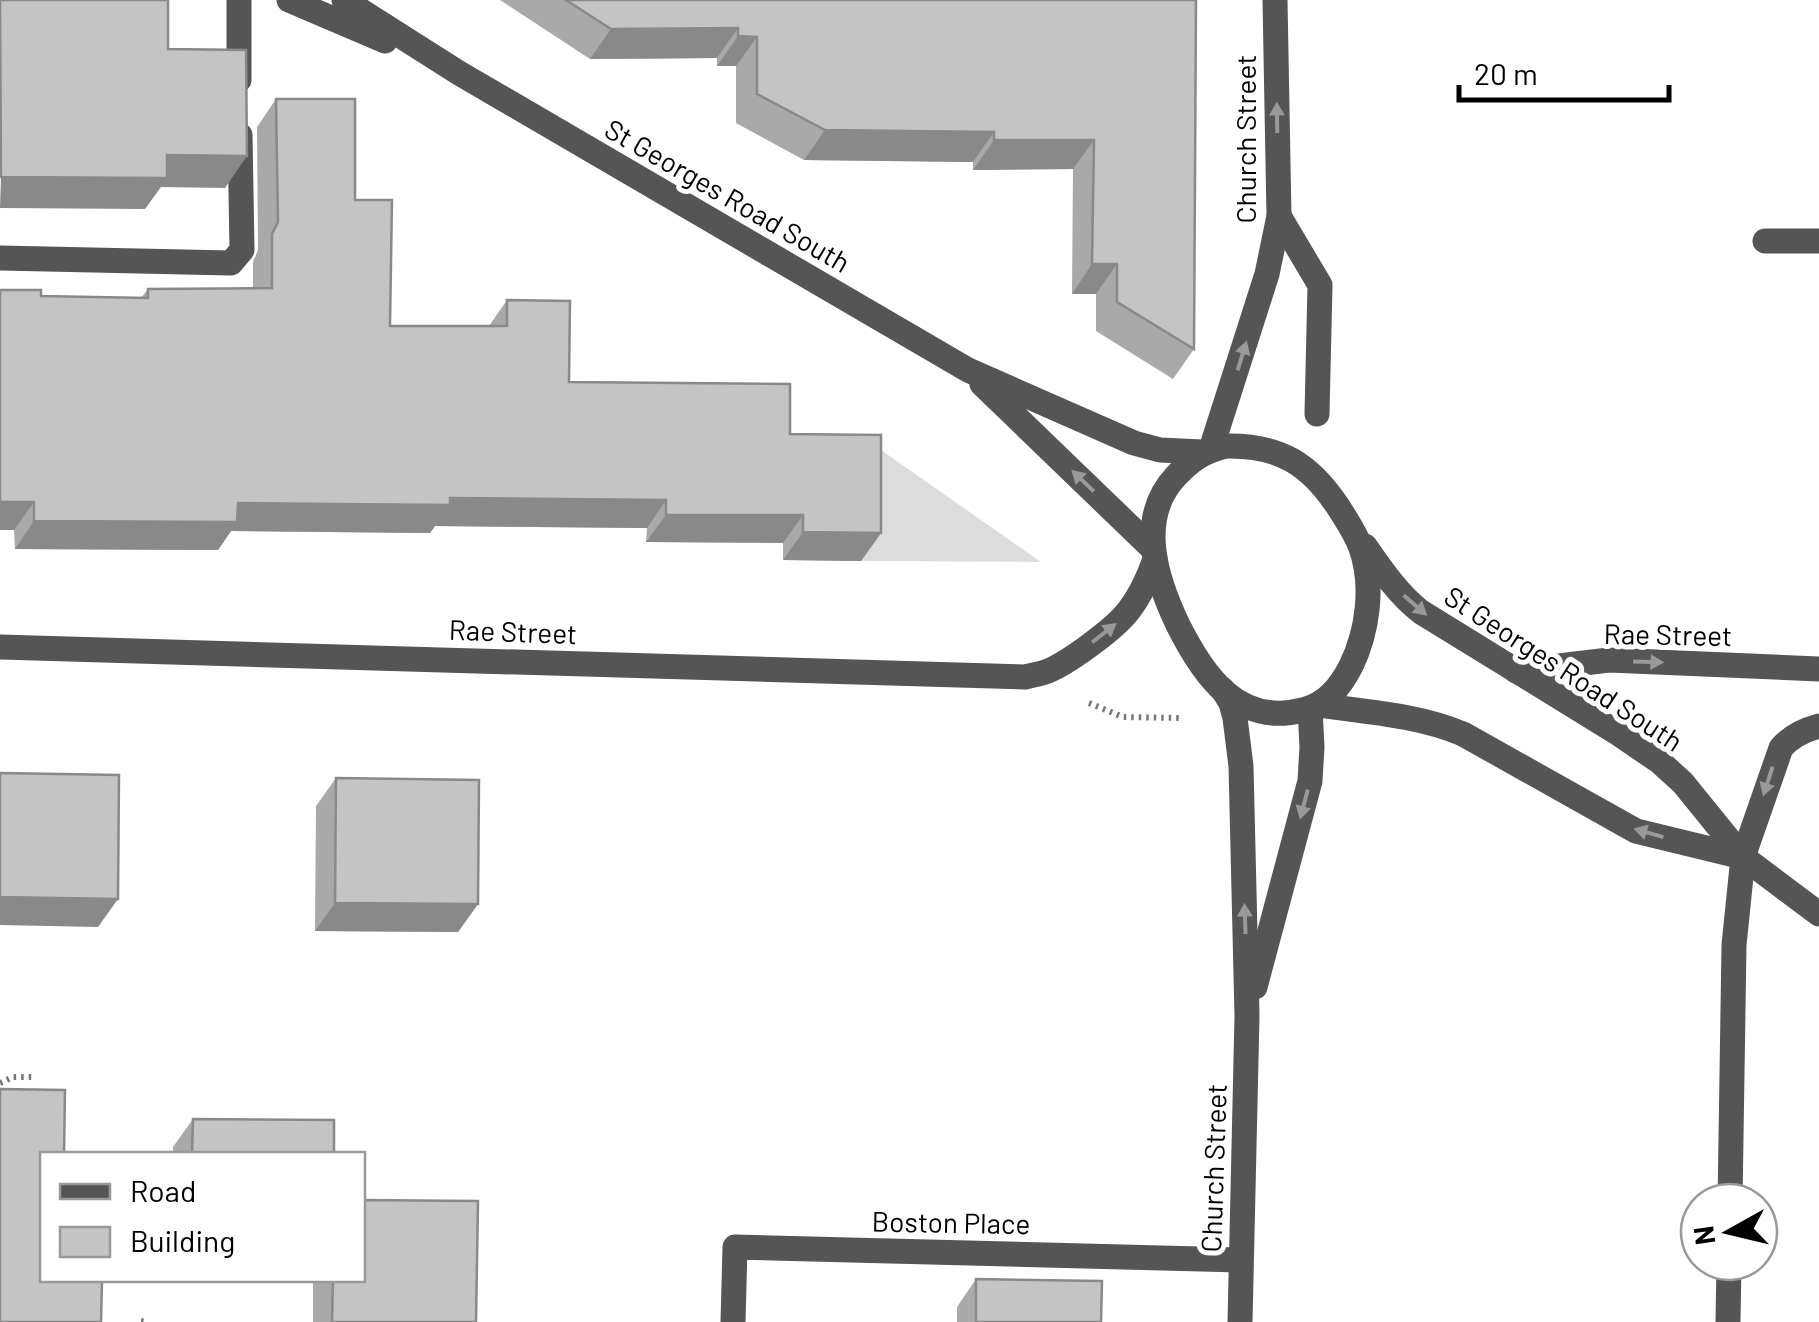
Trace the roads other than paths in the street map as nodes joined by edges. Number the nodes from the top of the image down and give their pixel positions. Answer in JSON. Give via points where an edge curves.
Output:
{"nodes":[{"id":1,"x":239,"y":0,"type":"edge"},
{"id":2,"x":289,"y":0,"type":"edge"},
{"id":3,"x":344,"y":0,"type":"edge"},
{"id":4,"x":1275,"y":2,"type":"edge"},
{"id":5,"x":459,"y":72,"type":"junction"},
{"id":6,"x":1279,"y":216,"type":"junction"},
{"id":7,"x":1765,"y":241,"type":"dead end"},
{"id":8,"x":1819,"y":241,"type":"edge"},
{"id":9,"x":0,"y":258,"type":"edge"},
{"id":10,"x":968,"y":370,"type":"junction"},
{"id":11,"x":1318,"y":414,"type":"dead end"},
{"id":12,"x":1207,"y":451,"type":"junction"},
{"id":13,"x":1352,"y":530,"type":"junction"},
{"id":14,"x":1154,"y":554,"type":"junction"},
{"id":15,"x":0,"y":647,"type":"edge"},
{"id":16,"x":1819,"y":669,"type":"edge"},
{"id":17,"x":1516,"y":671,"type":"junction"},
{"id":18,"x":1222,"y":688,"type":"junction"},
{"id":19,"x":1314,"y":706,"type":"junction"},
{"id":20,"x":1819,"y":726,"type":"edge"},
{"id":21,"x":1743,"y":856,"type":"junction"},
{"id":22,"x":1819,"y":914,"type":"edge"},
{"id":23,"x":1248,"y":1016,"type":"junction"},
{"id":24,"x":1730,"y":1182,"type":"edge"},
{"id":25,"x":1240,"y":1260,"type":"junction"},
{"id":26,"x":1729,"y":1282,"type":"edge"},
{"id":27,"x":733,"y":1322,"type":"edge"},
{"id":28,"x":1240,"y":1322,"type":"edge"},
{"id":29,"x":1728,"y":1322,"type":"edge"}],
"edges":[{"from":1,"to":9,"type":"street","via":[[242,250],[230,263]]},
{"from":2,"to":5,"type":"street","name":"St Georges Road South"},
{"from":3,"to":5,"type":"street","name":"St Georges Road South"},
{"from":6,"to":4,"type":"street","name":"Church Street","one_way":true},
{"from":5,"to":10,"type":"street","name":"St Georges Road South"},
{"from":6,"to":11,"type":"street","via":[[1320,285]]},
{"from":12,"to":6,"type":"street","name":"Church Street","one_way":true,"via":[[1267,274]]},
{"from":7,"to":8,"type":"street"},
{"from":10,"to":12,"type":"street","name":"St Georges Road South","via":[[1134,443]]},
{"from":14,"to":10,"type":"street","name":"St Georges Road South","one_way":true},
{"from":12,"to":13,"type":"street","via":[[1260,448],[1296,462],[1328,492]]},
{"from":12,"to":14,"type":"street","via":[[1162,496],[1153,521]]},
{"from":13,"to":17,"type":"street","name":"St Georges Road South","one_way":true,"via":[[1410,604]]},
{"from":13,"to":19,"type":"street","via":[[1366,567],[1361,640],[1343,680]]},
{"from":15,"to":14,"type":"street","name":"Rae Street","one_way":true,"via":[[1025,676],[1048,672],[1116,624],[1142,589]]},
{"from":14,"to":18,"type":"street","via":[[1165,598],[1193,656]]},
{"from":17,"to":16,"type":"street","name":"Rae Street","one_way":true,"via":[[1609,660]]},
{"from":17,"to":21,"type":"street","name":"St Georges Road South","via":[[1660,762]]},
{"from":18,"to":19,"type":"street","via":[[1265,713]]},
{"from":23,"to":18,"type":"street","name":"Church Street","one_way":true,"via":[[1240,766],[1235,718]]},
{"from":21,"to":19,"type":"street","name":"St Georges Road South","one_way":true,"via":[[1636,830],[1440,725]]},
{"from":19,"to":23,"type":"street","name":"Church Street","one_way":true,"via":[[1310,781]]},
{"from":20,"to":21,"type":"street","one_way":true,"via":[[1781,748]]},
{"from":21,"to":22,"type":"street","name":"St Georges Road South"},
{"from":21,"to":24,"type":"street","via":[[1734,945]]},
{"from":23,"to":25,"type":"street","name":"Church Street"},
{"from":25,"to":27,"type":"street","name":"Boston Place","via":[[735,1248]]},
{"from":25,"to":28,"type":"street","name":"Church Street"},
{"from":26,"to":29,"type":"street"}]}
